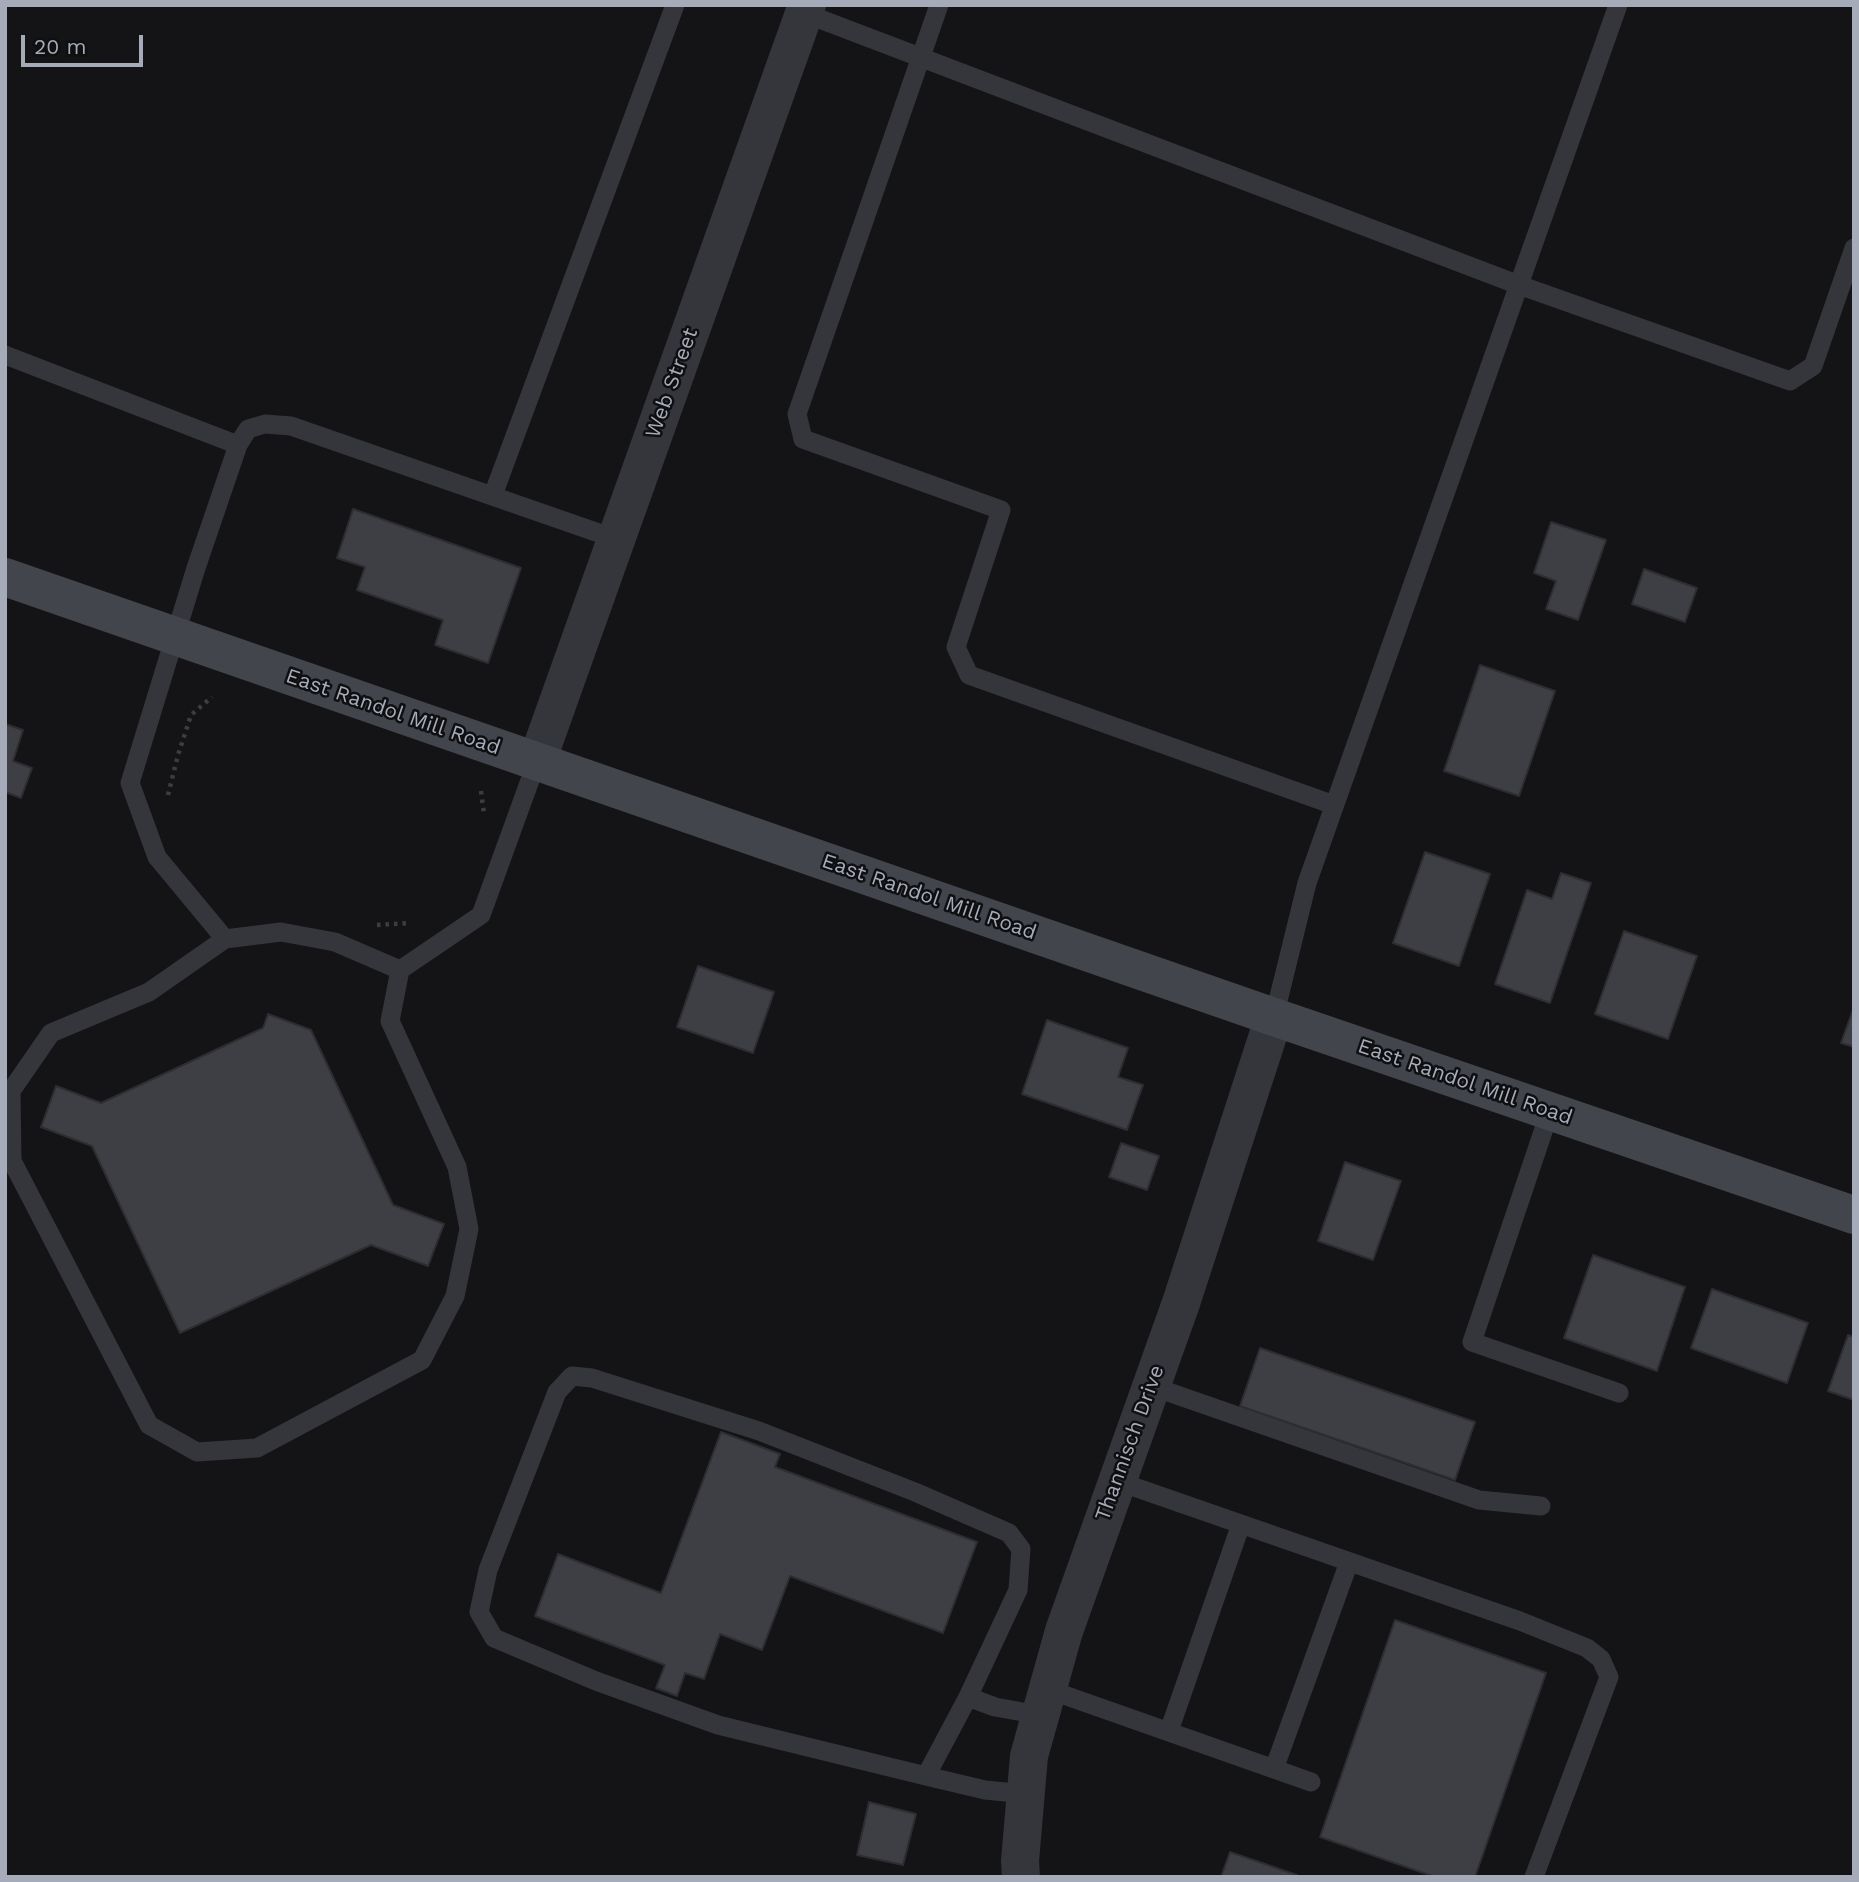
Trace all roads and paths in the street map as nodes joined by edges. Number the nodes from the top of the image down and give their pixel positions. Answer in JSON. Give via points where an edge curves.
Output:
{"nodes":[{"id":1,"x":675,"y":5,"type":"edge"},
{"id":2,"x":939,"y":5,"type":"edge"},
{"id":3,"x":1618,"y":5,"type":"edge"},
{"id":4,"x":806,"y":9,"type":"edge"},
{"id":5,"x":920,"y":58,"type":"junction"},
{"id":6,"x":1854,"y":248,"type":"edge"},
{"id":7,"x":1519,"y":285,"type":"junction"},
{"id":8,"x":5,"y":355,"type":"edge"},
{"id":9,"x":238,"y":444,"type":"junction"},
{"id":10,"x":493,"y":495,"type":"junction"},
{"id":11,"x":616,"y":539,"type":"junction"},
{"id":12,"x":5,"y":577,"type":"edge"},
{"id":13,"x":175,"y":636,"type":"junction"},
{"id":14,"x":212,"y":697,"type":"dead end"},
{"id":15,"x":537,"y":761,"type":"junction"},
{"id":16,"x":481,"y":790,"type":"dead end"},
{"id":17,"x":1334,"y":805,"type":"junction"},
{"id":18,"x":169,"y":807,"type":"dead end"},
{"id":19,"x":485,"y":821,"type":"dead end"},
{"id":20,"x":419,"y":918,"type":"dead end"},
{"id":21,"x":375,"y":925,"type":"dead end"},
{"id":22,"x":225,"y":939,"type":"junction"},
{"id":23,"x":400,"y":971,"type":"junction"},
{"id":24,"x":1274,"y":1017,"type":"junction"},
{"id":25,"x":1550,"y":1111,"type":"junction"},
{"id":26,"x":1854,"y":1215,"type":"edge"},
{"id":27,"x":1151,"y":1386,"type":"junction"},
{"id":28,"x":1619,"y":1393,"type":"dead end"},
{"id":29,"x":1117,"y":1481,"type":"junction"},
{"id":30,"x":1541,"y":1506,"type":"dead end"},
{"id":31,"x":1241,"y":1524,"type":"junction"},
{"id":32,"x":1349,"y":1562,"type":"junction"},
{"id":33,"x":968,"y":1697,"type":"junction"},
{"id":34,"x":1044,"y":1702,"type":"junction"},
{"id":35,"x":1169,"y":1731,"type":"junction"},
{"id":36,"x":1274,"y":1769,"type":"junction"},
{"id":37,"x":926,"y":1776,"type":"junction"},
{"id":38,"x":1311,"y":1782,"type":"dead end"},
{"id":39,"x":1026,"y":1794,"type":"junction"},
{"id":40,"x":1021,"y":1877,"type":"edge"},
{"id":41,"x":1534,"y":1877,"type":"edge"}],
"edges":[{"from":1,"to":10,"type":"lane"},
{"from":2,"to":5,"type":"lane"},
{"from":3,"to":7,"type":"lane"},
{"from":4,"to":5,"type":"lane"},
{"from":4,"to":11,"type":"street","name":"Web Street"},
{"from":5,"to":7,"type":"lane"},
{"from":5,"to":17,"type":"lane","via":[[797,414],[803,439],[1001,510],[956,647],[969,675]]},
{"from":6,"to":7,"type":"lane","via":[[1813,366],[1790,381]]},
{"from":7,"to":17,"type":"lane"},
{"from":8,"to":9,"type":"lane"},
{"from":9,"to":10,"type":"lane","via":[[248,429],[291,425]]},
{"from":9,"to":13,"type":"lane"},
{"from":10,"to":11,"type":"lane"},
{"from":11,"to":15,"type":"street","name":"Web Street"},
{"from":12,"to":13,"type":"main road","name":"East Randol Mill Road"},
{"from":13,"to":15,"type":"main road","name":"East Randol Mill Road"},
{"from":13,"to":22,"type":"lane","via":[[130,783],[157,857]]},
{"from":14,"to":18,"type":"path","via":[[191,715],[167,797]]},
{"from":15,"to":23,"type":"lane","via":[[481,915]]},
{"from":15,"to":24,"type":"main road","name":"East Randol Mill Road"},
{"from":16,"to":19,"type":"path"},
{"from":17,"to":24,"type":"lane","via":[[1307,883]]},
{"from":20,"to":21,"type":"path","via":[[408,924]]},
{"from":22,"to":23,"type":"lane","via":[[281,932],[335,942]]},
{"from":22,"to":23,"type":"lane","via":[[149,992],[51,1033],[11,1091],[12,1161],[149,1425],[197,1452],[257,1448],[422,1360],[455,1296],[469,1229],[457,1167],[390,1021]]},
{"from":24,"to":25,"type":"main road","name":"East Randol Mill Road"},
{"from":24,"to":27,"type":"street","name":"Thannisch Drive"},
{"from":25,"to":26,"type":"main road","name":"East Randol Mill Road"},
{"from":25,"to":28,"type":"lane","via":[[1472,1342]]},
{"from":27,"to":29,"type":"street","name":"Thannisch Drive"},
{"from":27,"to":30,"type":"lane","via":[[1479,1500]]},
{"from":29,"to":31,"type":"lane"},
{"from":29,"to":34,"type":"street","name":"Thannisch Drive","via":[[1063,1631]]},
{"from":31,"to":32,"type":"lane"},
{"from":31,"to":35,"type":"lane"},
{"from":32,"to":36,"type":"lane"},
{"from":32,"to":41,"type":"lane","via":[[1520,1622],[1587,1648],[1601,1659],[1609,1677]]},
{"from":33,"to":34,"type":"lane","via":[[995,1707]]},
{"from":33,"to":37,"type":"lane"},
{"from":33,"to":37,"type":"lane","via":[[1018,1590],[1021,1549],[1009,1533],[759,1431],[592,1378],[572,1376],[557,1392],[488,1570],[479,1612],[494,1638],[718,1725]]},
{"from":34,"to":35,"type":"lane"},
{"from":34,"to":39,"type":"street","name":"Thannisch Drive","via":[[1029,1756]]},
{"from":35,"to":36,"type":"lane"},
{"from":36,"to":38,"type":"lane"},
{"from":37,"to":39,"type":"lane"},
{"from":39,"to":40,"type":"street","name":"Thannisch Drive"}]}
